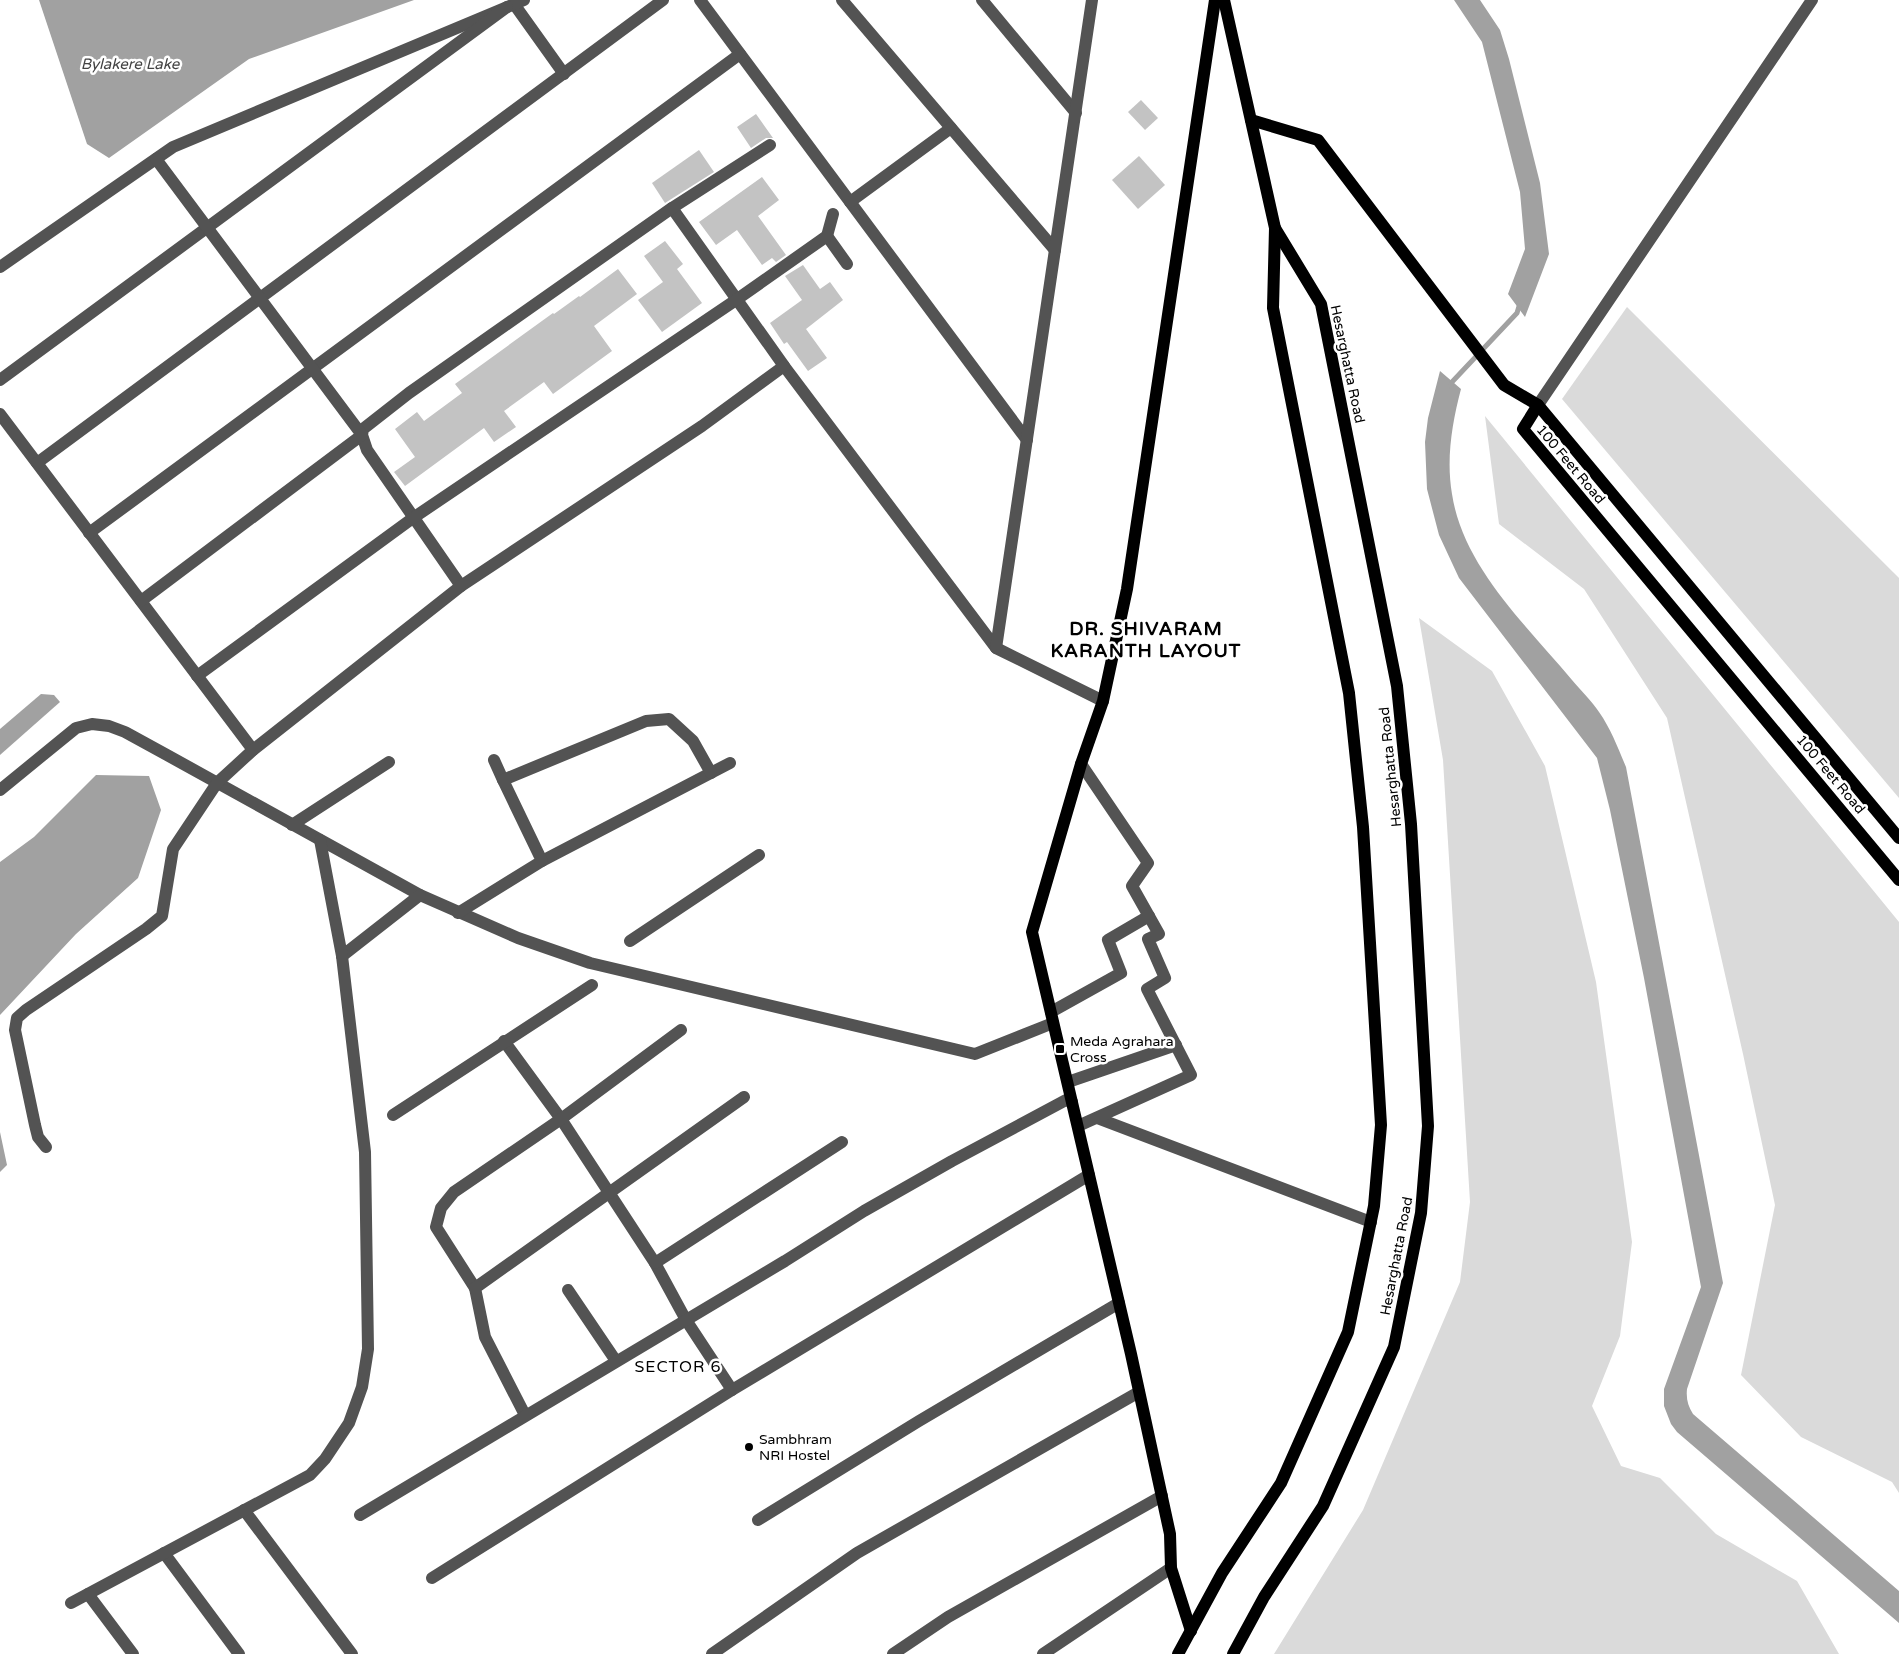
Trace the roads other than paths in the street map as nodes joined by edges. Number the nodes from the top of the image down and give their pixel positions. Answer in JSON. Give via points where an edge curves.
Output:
{"nodes":[{"id":1,"x":663,"y":0,"type":"edge"},
{"id":2,"x":700,"y":0,"type":"edge"},
{"id":3,"x":842,"y":0,"type":"edge"},
{"id":4,"x":982,"y":0,"type":"edge"},
{"id":5,"x":1092,"y":0,"type":"edge"},
{"id":6,"x":1215,"y":0,"type":"edge"},
{"id":7,"x":1224,"y":0,"type":"edge"},
{"id":8,"x":1812,"y":0,"type":"edge"},
{"id":9,"x":515,"y":4,"type":"edge"},
{"id":10,"x":740,"y":54,"type":"junction"},
{"id":11,"x":564,"y":74,"type":"junction"},
{"id":12,"x":1076,"y":113,"type":"junction"},
{"id":13,"x":1251,"y":120,"type":"junction"},
{"id":14,"x":951,"y":128,"type":"junction"},
{"id":15,"x":770,"y":145,"type":"dead end"},
{"id":16,"x":156,"y":160,"type":"junction"},
{"id":17,"x":850,"y":202,"type":"junction"},
{"id":18,"x":672,"y":208,"type":"junction"},
{"id":19,"x":833,"y":214,"type":"dead end"},
{"id":20,"x":207,"y":228,"type":"junction"},
{"id":21,"x":1275,"y":228,"type":"junction"},
{"id":22,"x":827,"y":236,"type":"junction"},
{"id":23,"x":1055,"y":250,"type":"junction"},
{"id":24,"x":847,"y":264,"type":"dead end"},
{"id":25,"x":0,"y":267,"type":"edge"},
{"id":26,"x":260,"y":299,"type":"junction"},
{"id":27,"x":736,"y":300,"type":"junction"},
{"id":28,"x":784,"y":366,"type":"junction"},
{"id":29,"x":312,"y":369,"type":"junction"},
{"id":30,"x":0,"y":380,"type":"edge"},
{"id":31,"x":1538,"y":405,"type":"junction"},
{"id":32,"x":0,"y":414,"type":"edge"},
{"id":33,"x":362,"y":436,"type":"junction"},
{"id":34,"x":1027,"y":440,"type":"junction"},
{"id":35,"x":37,"y":463,"type":"junction"},
{"id":36,"x":413,"y":518,"type":"junction"},
{"id":37,"x":89,"y":533,"type":"junction"},
{"id":38,"x":461,"y":586,"type":"junction"},
{"id":39,"x":140,"y":601,"type":"junction"},
{"id":40,"x":996,"y":648,"type":"junction"},
{"id":41,"x":197,"y":676,"type":"junction"},
{"id":42,"x":1104,"y":701,"type":"junction"},
{"id":43,"x":253,"y":750,"type":"junction"},
{"id":44,"x":494,"y":760,"type":"dead end"},
{"id":45,"x":389,"y":762,"type":"dead end"},
{"id":46,"x":730,"y":763,"type":"dead end"},
{"id":47,"x":1081,"y":764,"type":"junction"},
{"id":48,"x":711,"y":773,"type":"junction"},
{"id":49,"x":503,"y":780,"type":"junction"},
{"id":50,"x":217,"y":783,"type":"junction"},
{"id":51,"x":0,"y":790,"type":"edge"},
{"id":52,"x":292,"y":825,"type":"junction"},
{"id":53,"x":1899,"y":838,"type":"edge"},
{"id":54,"x":320,"y":840,"type":"junction"},
{"id":55,"x":759,"y":855,"type":"dead end"},
{"id":56,"x":542,"y":861,"type":"junction"},
{"id":57,"x":1899,"y":880,"type":"edge"},
{"id":58,"x":420,"y":895,"type":"junction"},
{"id":59,"x":458,"y":913,"type":"junction"},
{"id":60,"x":1150,"y":916,"type":"junction"},
{"id":61,"x":630,"y":941,"type":"dead end"},
{"id":62,"x":342,"y":956,"type":"junction"},
{"id":63,"x":592,"y":985,"type":"dead end"},
{"id":64,"x":1052,"y":1017,"type":"junction"},
{"id":65,"x":681,"y":1030,"type":"dead end"},
{"id":66,"x":504,"y":1041,"type":"junction"},
{"id":67,"x":1176,"y":1045,"type":"junction"},
{"id":68,"x":1068,"y":1082,"type":"junction"},
{"id":69,"x":744,"y":1097,"type":"dead end"},
{"id":70,"x":1072,"y":1102,"type":"junction"},
{"id":71,"x":393,"y":1115,"type":"dead end"},
{"id":72,"x":1096,"y":1118,"type":"junction"},
{"id":73,"x":561,"y":1119,"type":"junction"},
{"id":74,"x":1078,"y":1126,"type":"junction"},
{"id":75,"x":842,"y":1142,"type":"dead end"},
{"id":76,"x":46,"y":1147,"type":"dead end"},
{"id":77,"x":1089,"y":1175,"type":"junction"},
{"id":78,"x":610,"y":1194,"type":"junction"},
{"id":79,"x":1371,"y":1222,"type":"junction"},
{"id":80,"x":655,"y":1263,"type":"junction"},
{"id":81,"x":475,"y":1288,"type":"junction"},
{"id":82,"x":568,"y":1290,"type":"dead end"},
{"id":83,"x":1119,"y":1303,"type":"junction"},
{"id":84,"x":686,"y":1320,"type":"junction"},
{"id":85,"x":616,"y":1361,"type":"junction"},
{"id":86,"x":732,"y":1390,"type":"junction"},
{"id":87,"x":1139,"y":1392,"type":"junction"},
{"id":88,"x":525,"y":1415,"type":"junction"},
{"id":89,"x":1162,"y":1496,"type":"junction"},
{"id":90,"x":244,"y":1510,"type":"junction"},
{"id":91,"x":360,"y":1515,"type":"dead end"},
{"id":92,"x":758,"y":1520,"type":"dead end"},
{"id":93,"x":164,"y":1553,"type":"junction"},
{"id":94,"x":1171,"y":1568,"type":"junction"},
{"id":95,"x":432,"y":1578,"type":"dead end"},
{"id":96,"x":88,"y":1594,"type":"junction"},
{"id":97,"x":71,"y":1603,"type":"dead end"},
{"id":98,"x":1191,"y":1631,"type":"junction"},
{"id":99,"x":132,"y":1654,"type":"edge"},
{"id":100,"x":239,"y":1654,"type":"edge"},
{"id":101,"x":352,"y":1654,"type":"edge"},
{"id":102,"x":712,"y":1654,"type":"edge"},
{"id":103,"x":893,"y":1654,"type":"edge"},
{"id":104,"x":1043,"y":1654,"type":"edge"},
{"id":105,"x":1178,"y":1654,"type":"edge"},
{"id":106,"x":1233,"y":1654,"type":"edge"}],
"edges":[{"from":1,"to":11,"type":"street"},
{"from":2,"to":10,"type":"street"},
{"from":3,"to":14,"type":"street"},
{"from":4,"to":12,"type":"street"},
{"from":5,"to":12,"type":"street"},
{"from":6,"to":42,"type":"main road","via":[[1127,589]]},
{"from":7,"to":13,"type":"main road"},
{"from":8,"to":31,"type":"street"},
{"from":9,"to":11,"type":"street"},
{"from":9,"to":16,"type":"street","via":[[173,147]]},
{"from":9,"to":20,"type":"street"},
{"from":10,"to":17,"type":"street"},
{"from":10,"to":29,"type":"street"},
{"from":11,"to":26,"type":"street"},
{"from":12,"to":23,"type":"street"},
{"from":13,"to":21,"type":"main road"},
{"from":13,"to":31,"type":"main road","via":[[1318,140],[1504,386]]},
{"from":14,"to":17,"type":"street"},
{"from":14,"to":23,"type":"street"},
{"from":15,"to":18,"type":"street"},
{"from":16,"to":20,"type":"street"},
{"from":16,"to":25,"type":"street"},
{"from":17,"to":34,"type":"street"},
{"from":18,"to":27,"type":"street"},
{"from":18,"to":33,"type":"street","via":[[409,393],[363,429]]},
{"from":19,"to":22,"type":"street"},
{"from":20,"to":26,"type":"street"},
{"from":20,"to":30,"type":"street"},
{"from":21,"to":79,"type":"main road","via":[[1273,308],[1349,693],[1363,827],[1381,1125]]},
{"from":21,"to":106,"type":"main road","name":"Hesarghatta Road","via":[[1321,304],[1397,686],[1411,824],[1428,1126],[1422,1213],[1394,1347],[1323,1506],[1264,1597]]},
{"from":22,"to":24,"type":"street"},
{"from":22,"to":27,"type":"street"},
{"from":23,"to":34,"type":"street"},
{"from":26,"to":29,"type":"street"},
{"from":26,"to":35,"type":"street"},
{"from":27,"to":28,"type":"street"},
{"from":27,"to":36,"type":"street"},
{"from":28,"to":38,"type":"street","via":[[702,426]]},
{"from":28,"to":40,"type":"street"},
{"from":29,"to":33,"type":"street"},
{"from":29,"to":37,"type":"street"},
{"from":31,"to":53,"type":"main road","name":"100 Feet Road"},
{"from":31,"to":57,"type":"main road","name":"100 Feet Road","via":[[1523,429]]},
{"from":32,"to":35,"type":"street"},
{"from":33,"to":36,"type":"street","via":[[367,450]]},
{"from":33,"to":39,"type":"street"},
{"from":34,"to":40,"type":"street"},
{"from":35,"to":37,"type":"street"},
{"from":36,"to":38,"type":"street"},
{"from":36,"to":41,"type":"street"},
{"from":37,"to":39,"type":"street"},
{"from":38,"to":43,"type":"street"},
{"from":39,"to":41,"type":"street"},
{"from":40,"to":42,"type":"street"},
{"from":41,"to":43,"type":"street"},
{"from":42,"to":47,"type":"main road"},
{"from":43,"to":50,"type":"street"},
{"from":44,"to":49,"type":"street"},
{"from":45,"to":52,"type":"street"},
{"from":46,"to":48,"type":"street"},
{"from":47,"to":60,"type":"street","via":[[1148,863],[1132,886]]},
{"from":47,"to":64,"type":"main road","via":[[1032,932]]},
{"from":48,"to":49,"type":"street","via":[[693,741],[669,719],[646,721]]},
{"from":48,"to":56,"type":"street"},
{"from":49,"to":56,"type":"street"},
{"from":50,"to":51,"type":"street","via":[[117,728],[92,724],[76,728]]},
{"from":50,"to":52,"type":"street"},
{"from":50,"to":76,"type":"street","via":[[174,849],[162,916],[17,1018],[15,1030],[35,1125],[38,1137]]},
{"from":52,"to":54,"type":"street"},
{"from":54,"to":58,"type":"street"},
{"from":54,"to":62,"type":"street"},
{"from":55,"to":61,"type":"street"},
{"from":56,"to":59,"type":"street"},
{"from":58,"to":59,"type":"street"},
{"from":58,"to":62,"type":"street"},
{"from":59,"to":64,"type":"street","via":[[518,938],[590,962],[975,1054]]},
{"from":60,"to":64,"type":"street","via":[[1108,940],[1121,973]]},
{"from":60,"to":67,"type":"street","via":[[1159,934],[1148,939],[1165,978],[1147,989]]},
{"from":62,"to":90,"type":"street","via":[[365,1152],[366,1368],[349,1423],[325,1459],[310,1474]]},
{"from":63,"to":66,"type":"street"},
{"from":64,"to":68,"type":"main road"},
{"from":65,"to":73,"type":"street"},
{"from":66,"to":71,"type":"street"},
{"from":66,"to":73,"type":"street"},
{"from":67,"to":68,"type":"street"},
{"from":67,"to":72,"type":"street","via":[[1191,1075]]},
{"from":68,"to":70,"type":"main road"},
{"from":69,"to":78,"type":"street"},
{"from":70,"to":74,"type":"main road"},
{"from":70,"to":84,"type":"street","via":[[1066,1100],[952,1161]]},
{"from":72,"to":74,"type":"street"},
{"from":72,"to":79,"type":"street"},
{"from":73,"to":78,"type":"street"},
{"from":73,"to":81,"type":"street","via":[[454,1192],[441,1208],[436,1227]]},
{"from":74,"to":77,"type":"main road"},
{"from":75,"to":80,"type":"street"},
{"from":77,"to":83,"type":"main road"},
{"from":77,"to":86,"type":"street"},
{"from":78,"to":80,"type":"street"},
{"from":78,"to":81,"type":"street"},
{"from":79,"to":98,"type":"main road","via":[[1348,1332],[1281,1483],[1222,1573]]},
{"from":80,"to":84,"type":"street"},
{"from":81,"to":88,"type":"street","via":[[485,1337]]},
{"from":82,"to":85,"type":"street"},
{"from":83,"to":87,"type":"main road"},
{"from":83,"to":92,"type":"street"},
{"from":84,"to":85,"type":"street"},
{"from":84,"to":86,"type":"street"},
{"from":85,"to":88,"type":"street"},
{"from":86,"to":95,"type":"street"},
{"from":87,"to":89,"type":"main road"},
{"from":87,"to":102,"type":"street","via":[[857,1553]]},
{"from":88,"to":91,"type":"street"},
{"from":89,"to":94,"type":"main road","via":[[1170,1534]]},
{"from":89,"to":103,"type":"street","via":[[948,1617]]},
{"from":90,"to":93,"type":"street"},
{"from":90,"to":101,"type":"street"},
{"from":93,"to":96,"type":"street"},
{"from":93,"to":100,"type":"street"},
{"from":94,"to":98,"type":"main road"},
{"from":94,"to":104,"type":"street"},
{"from":96,"to":97,"type":"street"},
{"from":96,"to":99,"type":"street"},
{"from":98,"to":105,"type":"main road"}]}
